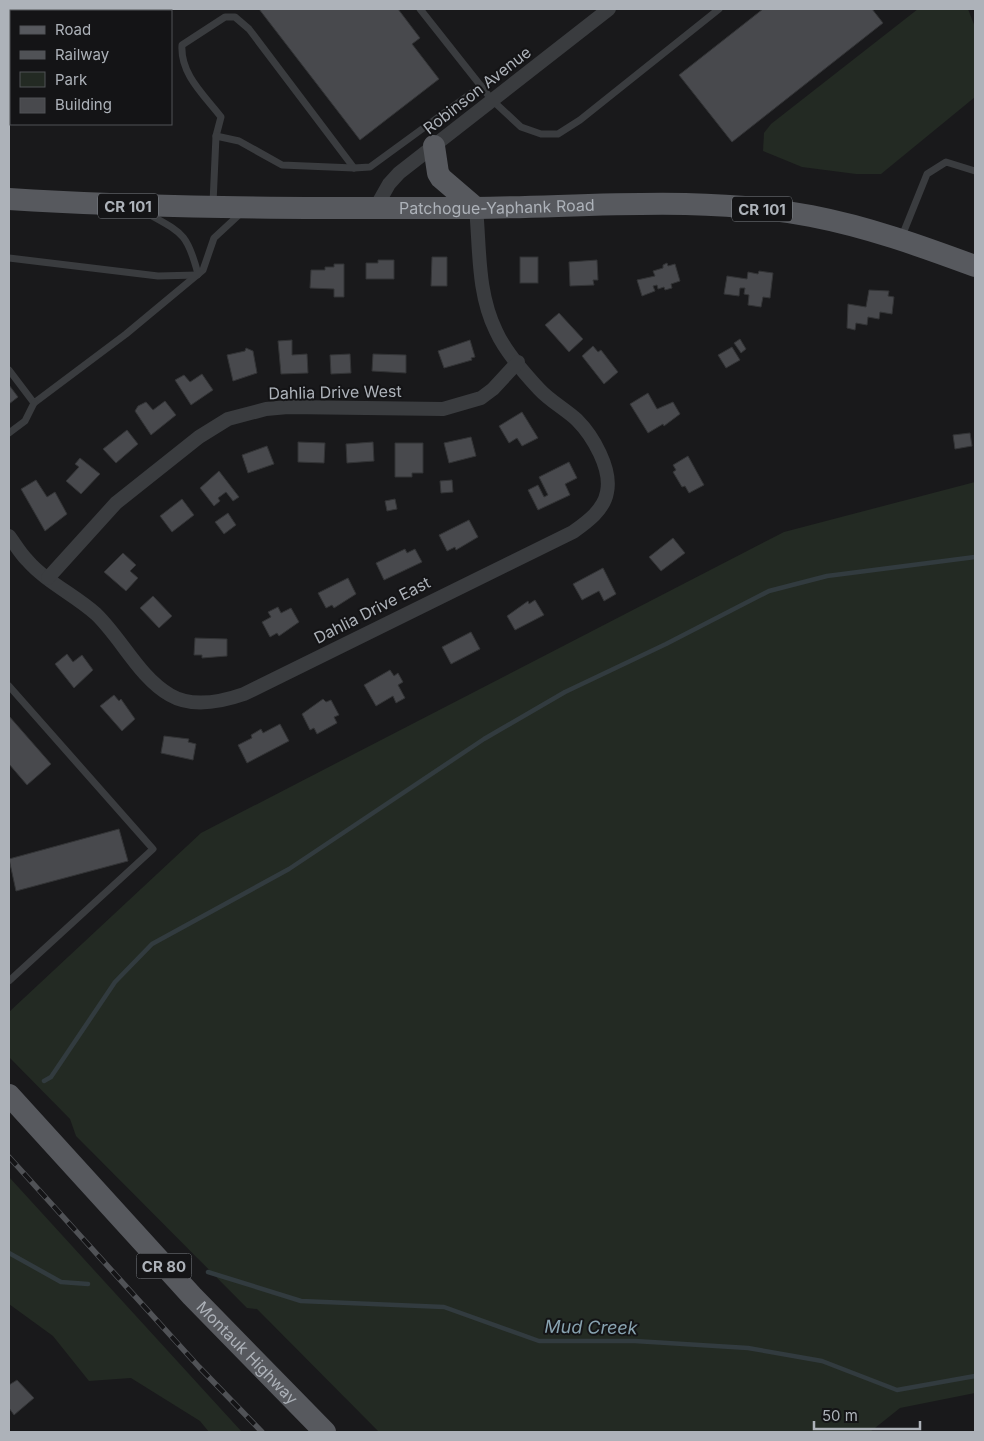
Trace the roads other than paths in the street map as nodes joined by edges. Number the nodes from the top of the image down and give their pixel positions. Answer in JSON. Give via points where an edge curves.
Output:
{"nodes":[{"id":1,"x":420,"y":9,"type":"edge"},
{"id":2,"x":609,"y":9,"type":"edge"},
{"id":3,"x":719,"y":9,"type":"edge"},
{"id":4,"x":481,"y":86,"type":"junction"},
{"id":5,"x":492,"y":100,"type":"junction"},
{"id":6,"x":216,"y":136,"type":"junction"},
{"id":7,"x":434,"y":146,"type":"junction"},
{"id":8,"x":354,"y":168,"type":"junction"},
{"id":9,"x":975,"y":171,"type":"edge"},
{"id":10,"x":9,"y":199,"type":"edge"},
{"id":11,"x":133,"y":206,"type":"junction"},
{"id":12,"x":376,"y":207,"type":"junction"},
{"id":13,"x":213,"y":208,"type":"junction"},
{"id":14,"x":247,"y":208,"type":"junction"},
{"id":15,"x":476,"y":208,"type":"junction"},
{"id":16,"x":901,"y":238,"type":"junction"},
{"id":17,"x":9,"y":258,"type":"edge"},
{"id":18,"x":975,"y":266,"type":"edge"},
{"id":19,"x":198,"y":274,"type":"junction"},
{"id":20,"x":518,"y":362,"type":"junction"},
{"id":21,"x":9,"y":370,"type":"edge"},
{"id":22,"x":34,"y":403,"type":"junction"},
{"id":23,"x":9,"y":433,"type":"edge"},
{"id":24,"x":9,"y":536,"type":"edge"},
{"id":25,"x":48,"y":578,"type":"junction"},
{"id":26,"x":9,"y":686,"type":"edge"},
{"id":27,"x":9,"y":981,"type":"edge"},
{"id":28,"x":9,"y":1095,"type":"edge"},
{"id":29,"x":326,"y":1432,"type":"edge"}],
"edges":[{"from":1,"to":4,"type":"lane"},
{"from":2,"to":5,"type":"street","name":"Robinson Avenue"},
{"from":3,"to":5,"type":"lane","via":[[558,134],[541,134],[521,127]]},
{"from":4,"to":5,"type":"lane"},
{"from":4,"to":8,"type":"lane","via":[[370,167]]},
{"from":5,"to":7,"type":"street","name":"Robinson Avenue"},
{"from":6,"to":8,"type":"lane","via":[[239,141],[282,165]]},
{"from":6,"to":8,"type":"lane","via":[[221,117],[188,73],[181,60],[182,45],[224,17],[235,17],[248,29]]},
{"from":6,"to":13,"type":"lane"},
{"from":7,"to":12,"type":"street","name":"Robinson Avenue","via":[[394,179]]},
{"from":7,"to":15,"type":"main road","via":[[441,178]]},
{"from":9,"to":16,"type":"lane","via":[[946,162],[927,174]]},
{"from":10,"to":11,"type":"main road","name":"Patchogue-Yaphank Road","number":"CR 101"},
{"from":11,"to":13,"type":"main road","name":"Patchogue-Yaphank Road","number":"CR 101"},
{"from":11,"to":19,"type":"lane","via":[[181,233],[189,244]]},
{"from":12,"to":14,"type":"main road","name":"Patchogue-Yaphank Road","number":"CR 101"},
{"from":12,"to":15,"type":"main road","name":"Patchogue-Yaphank Road","number":"CR 101"},
{"from":13,"to":14,"type":"main road","name":"Patchogue-Yaphank Road","number":"CR 101"},
{"from":14,"to":19,"type":"lane","via":[[214,238],[203,270]]},
{"from":15,"to":16,"type":"main road","name":"Patchogue-Yaphank Road","number":"CR 101","via":[[718,206],[810,216]]},
{"from":15,"to":20,"type":"street","name":"Dahlia Drive East","via":[[484,300],[496,332]]},
{"from":16,"to":18,"type":"main road","name":"Patchogue-Yaphank Road","number":"CR 101"},
{"from":17,"to":19,"type":"lane","via":[[158,276]]},
{"from":19,"to":22,"type":"lane","via":[[126,334]]},
{"from":20,"to":25,"type":"street","name":"Dahlia Drive West","via":[[493,390],[481,398],[442,409],[266,408],[228,419],[199,437],[116,503]]},
{"from":20,"to":25,"type":"street","name":"Dahlia Drive East","via":[[540,390],[578,421],[596,442],[605,470],[607,492],[599,509],[573,532],[244,694],[208,702],[187,702],[170,695],[155,684],[96,614]]},
{"from":21,"to":22,"type":"lane"},
{"from":22,"to":23,"type":"lane","via":[[25,421]]},
{"from":24,"to":25,"type":"street","name":"Dahlia Drive East","via":[[28,561]]},
{"from":26,"to":27,"type":"lane","via":[[153,849]]},
{"from":28,"to":29,"type":"main road","name":"Montauk Highway","number":"CR 80","via":[[192,1296]]}]}
